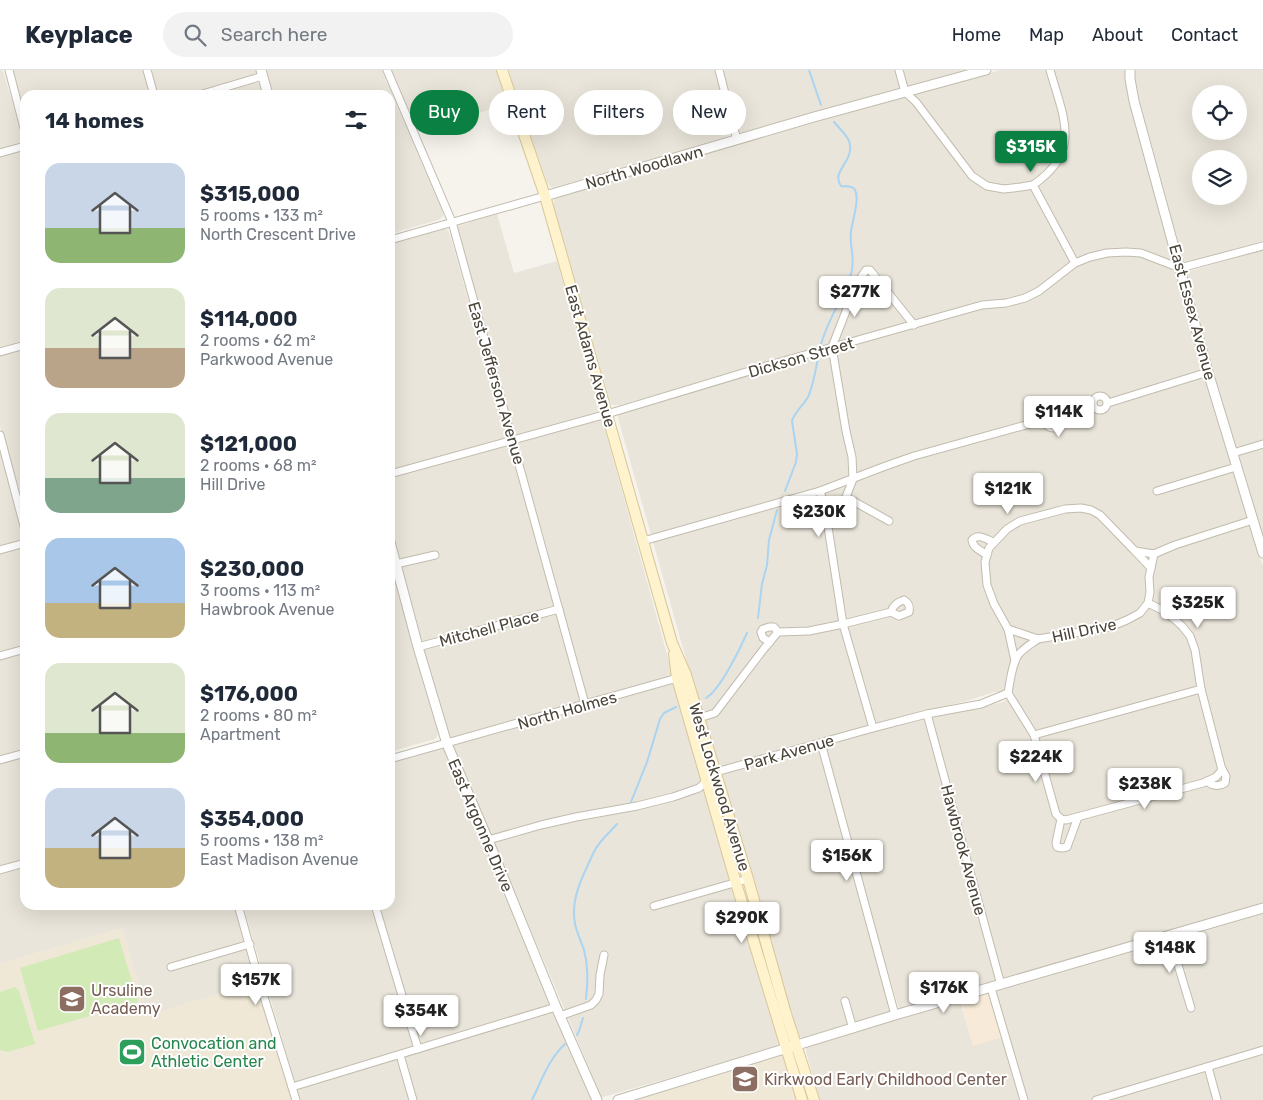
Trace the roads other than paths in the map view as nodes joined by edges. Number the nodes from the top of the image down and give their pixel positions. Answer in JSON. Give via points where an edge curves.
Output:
{"nodes":[{"id":1,"x":9,"y":70,"type":"edge"},
{"id":2,"x":147,"y":70,"type":"edge"},
{"id":3,"x":387,"y":70,"type":"edge"},
{"id":4,"x":502,"y":70,"type":"edge"},
{"id":5,"x":718,"y":70,"type":"edge"},
{"id":6,"x":900,"y":70,"type":"edge"},
{"id":7,"x":984,"y":70,"type":"edge"},
{"id":8,"x":1050,"y":70,"type":"edge"},
{"id":9,"x":1130,"y":70,"type":"edge"},
{"id":10,"x":262,"y":73,"type":"edge"},
{"id":11,"x":153,"y":90,"type":"edge"},
{"id":12,"x":213,"y":90,"type":"edge"},
{"id":13,"x":267,"y":90,"type":"edge"},
{"id":14,"x":906,"y":92,"type":"junction"},
{"id":15,"x":20,"y":113,"type":"edge"},
{"id":16,"x":737,"y":140,"type":"junction"},
{"id":17,"x":20,"y":147,"type":"edge"},
{"id":18,"x":0,"y":153,"type":"edge"},
{"id":19,"x":1033,"y":184,"type":"junction"},
{"id":20,"x":545,"y":196,"type":"junction"},
{"id":21,"x":452,"y":222,"type":"junction"},
{"id":22,"x":395,"y":239,"type":"edge"},
{"id":23,"x":1263,"y":246,"type":"edge"},
{"id":24,"x":1075,"y":263,"type":"junction"},
{"id":25,"x":1180,"y":268,"type":"junction"},
{"id":26,"x":914,"y":325,"type":"junction"},
{"id":27,"x":20,"y":346,"type":"edge"},
{"id":28,"x":828,"y":348,"type":"junction"},
{"id":29,"x":0,"y":352,"type":"edge"},
{"id":30,"x":1208,"y":372,"type":"junction"},
{"id":31,"x":1108,"y":403,"type":"dead end"},
{"id":32,"x":607,"y":414,"type":"junction"},
{"id":33,"x":1044,"y":420,"type":"dead end"},
{"id":34,"x":0,"y":435,"type":"edge"},
{"id":35,"x":512,"y":440,"type":"junction"},
{"id":36,"x":1263,"y":444,"type":"edge"},
{"id":37,"x":1233,"y":454,"type":"junction"},
{"id":38,"x":1236,"y":467,"type":"junction"},
{"id":39,"x":395,"y":473,"type":"edge"},
{"id":40,"x":852,"y":479,"type":"junction"},
{"id":41,"x":820,"y":491,"type":"junction"},
{"id":42,"x":1157,"y":491,"type":"dead end"},
{"id":43,"x":846,"y":497,"type":"junction"},
{"id":44,"x":20,"y":511,"type":"edge"},
{"id":45,"x":1253,"y":520,"type":"junction"},
{"id":46,"x":889,"y":521,"type":"dead end"},
{"id":47,"x":828,"y":522,"type":"junction"},
{"id":48,"x":1260,"y":530,"type":"edge"},
{"id":49,"x":643,"y":542,"type":"junction"},
{"id":50,"x":994,"y":542,"type":"junction"},
{"id":51,"x":20,"y":544,"type":"edge"},
{"id":52,"x":0,"y":550,"type":"edge"},
{"id":53,"x":1135,"y":551,"type":"junction"},
{"id":54,"x":1263,"y":553,"type":"edge"},
{"id":55,"x":1154,"y":554,"type":"junction"},
{"id":56,"x":435,"y":555,"type":"dead end"},
{"id":57,"x":987,"y":555,"type":"junction"},
{"id":58,"x":395,"y":560,"type":"edge"},
{"id":59,"x":396,"y":564,"type":"junction"},
{"id":60,"x":1151,"y":568,"type":"junction"},
{"id":61,"x":1148,"y":603,"type":"junction"},
{"id":62,"x":559,"y":610,"type":"junction"},
{"id":63,"x":890,"y":612,"type":"dead end"},
{"id":64,"x":843,"y":624,"type":"junction"},
{"id":65,"x":1008,"y":629,"type":"junction"},
{"id":66,"x":778,"y":632,"type":"junction"},
{"id":67,"x":1038,"y":639,"type":"junction"},
{"id":68,"x":770,"y":642,"type":"junction"},
{"id":69,"x":418,"y":647,"type":"junction"},
{"id":70,"x":20,"y":650,"type":"edge"},
{"id":71,"x":0,"y":656,"type":"edge"},
{"id":72,"x":1015,"y":661,"type":"junction"},
{"id":73,"x":682,"y":676,"type":"junction"},
{"id":74,"x":1201,"y":689,"type":"junction"},
{"id":75,"x":1008,"y":693,"type":"junction"},
{"id":76,"x":585,"y":704,"type":"junction"},
{"id":77,"x":926,"y":714,"type":"junction"},
{"id":78,"x":700,"y":718,"type":"junction"},
{"id":79,"x":873,"y":728,"type":"junction"},
{"id":80,"x":1034,"y":735,"type":"junction"},
{"id":81,"x":821,"y":743,"type":"junction"},
{"id":82,"x":447,"y":744,"type":"junction"},
{"id":83,"x":20,"y":754,"type":"edge"},
{"id":84,"x":395,"y":758,"type":"edge"},
{"id":85,"x":0,"y":760,"type":"edge"},
{"id":86,"x":716,"y":772,"type":"junction"},
{"id":87,"x":706,"y":781,"type":"junction"},
{"id":88,"x":1078,"y":817,"type":"junction"},
{"id":89,"x":1061,"y":820,"type":"junction"},
{"id":90,"x":488,"y":840,"type":"junction"},
{"id":91,"x":20,"y":864,"type":"edge"},
{"id":92,"x":0,"y":870,"type":"edge"},
{"id":93,"x":748,"y":879,"type":"junction"},
{"id":94,"x":736,"y":883,"type":"junction"},
{"id":95,"x":654,"y":906,"type":"dead end"},
{"id":96,"x":1263,"y":908,"type":"edge"},
{"id":97,"x":240,"y":910,"type":"edge"},
{"id":98,"x":376,"y":910,"type":"edge"},
{"id":99,"x":1169,"y":935,"type":"junction"},
{"id":100,"x":250,"y":944,"type":"junction"},
{"id":101,"x":604,"y":955,"type":"dead end"},
{"id":102,"x":171,"y":967,"type":"dead end"},
{"id":103,"x":1001,"y":985,"type":"junction"},
{"id":104,"x":991,"y":988,"type":"junction"},
{"id":105,"x":845,"y":1001,"type":"dead end"},
{"id":106,"x":556,"y":1007,"type":"junction"},
{"id":107,"x":1191,"y":1008,"type":"dead end"},
{"id":108,"x":560,"y":1016,"type":"junction"},
{"id":109,"x":895,"y":1016,"type":"junction"},
{"id":110,"x":853,"y":1029,"type":"junction"},
{"id":111,"x":792,"y":1047,"type":"junction"},
{"id":112,"x":418,"y":1050,"type":"junction"},
{"id":113,"x":1263,"y":1050,"type":"edge"},
{"id":114,"x":400,"y":1055,"type":"junction"},
{"id":115,"x":1208,"y":1067,"type":"junction"},
{"id":116,"x":292,"y":1086,"type":"junction"},
{"id":117,"x":296,"y":1100,"type":"edge"},
{"id":118,"x":413,"y":1100,"type":"edge"},
{"id":119,"x":597,"y":1100,"type":"edge"},
{"id":120,"x":618,"y":1100,"type":"edge"},
{"id":121,"x":802,"y":1100,"type":"edge"},
{"id":122,"x":814,"y":1100,"type":"edge"},
{"id":123,"x":1024,"y":1100,"type":"edge"},
{"id":124,"x":1096,"y":1100,"type":"edge"},
{"id":125,"x":1217,"y":1100,"type":"edge"}],
"edges":[{"from":1,"to":15,"type":"street"},
{"from":2,"to":11,"type":"street"},
{"from":3,"to":21,"type":"street","name":"East Jefferson Avenue"},
{"from":4,"to":20,"type":"main road","name":"East Adams Avenue"},
{"from":5,"to":16,"type":"street"},
{"from":6,"to":14,"type":"street"},
{"from":7,"to":14,"type":"street","name":"North Woodlawn"},
{"from":8,"to":19,"type":"street","via":[[1065,122],[1066,140],[1055,166]]},
{"from":9,"to":25,"type":"street","name":"East Essex Avenue","via":[[1134,101]]},
{"from":10,"to":12,"type":"street"},
{"from":10,"to":13,"type":"street"},
{"from":14,"to":16,"type":"street","name":"North Woodlawn"},
{"from":14,"to":19,"type":"street","via":[[972,176],[987,186],[1004,189]]},
{"from":16,"to":20,"type":"street","name":"North Woodlawn"},
{"from":17,"to":18,"type":"street"},
{"from":19,"to":24,"type":"street"},
{"from":20,"to":21,"type":"street","name":"North Woodlawn"},
{"from":20,"to":32,"type":"main road","name":"East Adams Avenue"},
{"from":21,"to":22,"type":"street","name":"North Woodlawn"},
{"from":21,"to":35,"type":"street","name":"East Jefferson Avenue"},
{"from":23,"to":25,"type":"street"},
{"from":24,"to":25,"type":"street","name":"Dickson Street","via":[[1107,253],[1126,252],[1141,253]]},
{"from":24,"to":26,"type":"street","name":"Dickson Street","via":[[1025,298],[982,305]]},
{"from":25,"to":30,"type":"street","name":"East Essex Avenue"},
{"from":26,"to":28,"type":"street","name":"Dickson Street"},
{"from":26,"to":28,"type":"street","via":[[870,270],[866,270],[857,282]]},
{"from":27,"to":29,"type":"street"},
{"from":28,"to":32,"type":"street","name":"Dickson Street"},
{"from":28,"to":40,"type":"street","via":[[852,457]]},
{"from":30,"to":31,"type":"street"},
{"from":30,"to":37,"type":"street","name":"East Essex Avenue"},
{"from":32,"to":35,"type":"street","name":"Dickson Street"},
{"from":32,"to":49,"type":"main road","name":"East Adams Avenue"},
{"from":33,"to":40,"type":"street","via":[[914,456]]},
{"from":34,"to":44,"type":"street"},
{"from":35,"to":39,"type":"street","name":"Dickson Street"},
{"from":35,"to":62,"type":"street","name":"East Jefferson Avenue"},
{"from":36,"to":37,"type":"street"},
{"from":37,"to":38,"type":"street","name":"East Essex Avenue"},
{"from":38,"to":42,"type":"street"},
{"from":38,"to":45,"type":"street","name":"East Essex Avenue"},
{"from":40,"to":41,"type":"street"},
{"from":40,"to":43,"type":"street"},
{"from":41,"to":47,"type":"street"},
{"from":41,"to":49,"type":"street"},
{"from":43,"to":46,"type":"street"},
{"from":43,"to":47,"type":"street"},
{"from":45,"to":48,"type":"street","name":"East Essex Avenue"},
{"from":45,"to":55,"type":"street"},
{"from":47,"to":64,"type":"street"},
{"from":48,"to":54,"type":"street","name":"East Essex Avenue"},
{"from":49,"to":73,"type":"main road","name":"East Adams Avenue"},
{"from":50,"to":53,"type":"street","via":[[1006,529],[1020,521],[1081,508],[1100,515]]},
{"from":50,"to":57,"type":"street"},
{"from":50,"to":57,"type":"street","via":[[980,536],[972,540],[976,549]]},
{"from":51,"to":52,"type":"street"},
{"from":53,"to":55,"type":"street"},
{"from":53,"to":60,"type":"street"},
{"from":55,"to":60,"type":"street"},
{"from":56,"to":59,"type":"street"},
{"from":57,"to":65,"type":"street","via":[[987,585]]},
{"from":58,"to":59,"type":"street","name":"East Argonne Drive"},
{"from":59,"to":69,"type":"street","name":"East Argonne Drive"},
{"from":60,"to":61,"type":"street"},
{"from":61,"to":67,"type":"street","name":"Hill Drive","via":[[1140,613],[1110,626]]},
{"from":61,"to":74,"type":"street","via":[[1173,618],[1190,636]]},
{"from":62,"to":69,"type":"street","name":"Mitchell Place"},
{"from":62,"to":76,"type":"street","name":"East Jefferson Avenue"},
{"from":63,"to":64,"type":"street"},
{"from":64,"to":66,"type":"street","via":[[809,631]]},
{"from":64,"to":79,"type":"street"},
{"from":65,"to":67,"type":"street","name":"Hill Drive"},
{"from":65,"to":72,"type":"street"},
{"from":66,"to":68,"type":"street"},
{"from":66,"to":68,"type":"street","via":[[774,628],[763,629],[764,638]]},
{"from":67,"to":72,"type":"street","name":"Hill Drive"},
{"from":68,"to":78,"type":"street","via":[[715,713]]},
{"from":69,"to":82,"type":"street","name":"East Argonne Drive"},
{"from":70,"to":71,"type":"street"},
{"from":72,"to":75,"type":"street"},
{"from":73,"to":76,"type":"street","name":"North Holmes"},
{"from":73,"to":78,"type":"main road","name":"West Lockwood Avenue"},
{"from":73,"to":87,"type":"main road","name":"West Lockwood Avenue"},
{"from":74,"to":80,"type":"street"},
{"from":74,"to":88,"type":"street","via":[[1221,771],[1216,777]]},
{"from":75,"to":77,"type":"street","name":"Park Avenue","via":[[981,704]]},
{"from":75,"to":80,"type":"street"},
{"from":76,"to":82,"type":"street","name":"North Holmes"},
{"from":77,"to":79,"type":"street","name":"Park Avenue"},
{"from":77,"to":103,"type":"street","name":"Hawbrook Avenue"},
{"from":78,"to":86,"type":"main road","name":"West Lockwood Avenue"},
{"from":79,"to":81,"type":"street","name":"Park Avenue"},
{"from":80,"to":89,"type":"street","via":[[1056,814]]},
{"from":81,"to":86,"type":"street","name":"Park Avenue"},
{"from":81,"to":109,"type":"street"},
{"from":82,"to":84,"type":"street","name":"North Holmes"},
{"from":82,"to":90,"type":"street","name":"East Argonne Drive"},
{"from":83,"to":85,"type":"street"},
{"from":86,"to":87,"type":"street","name":"Park Avenue"},
{"from":86,"to":93,"type":"main road","name":"West Lockwood Avenue"},
{"from":87,"to":90,"type":"street","name":"Park Avenue","via":[[699,788],[673,797],[550,823]]},
{"from":87,"to":94,"type":"main road","name":"West Lockwood Avenue"},
{"from":88,"to":89,"type":"street"},
{"from":88,"to":89,"type":"street","via":[[1067,847],[1062,848],[1056,843]]},
{"from":90,"to":106,"type":"street","name":"East Argonne Drive"},
{"from":91,"to":92,"type":"street"},
{"from":93,"to":94,"type":"street"},
{"from":93,"to":111,"type":"main road","name":"West Lockwood Avenue","via":[[786,1014]]},
{"from":94,"to":95,"type":"street"},
{"from":94,"to":111,"type":"main road","name":"West Lockwood Avenue"},
{"from":96,"to":99,"type":"street"},
{"from":97,"to":100,"type":"street"},
{"from":98,"to":112,"type":"street"},
{"from":99,"to":103,"type":"street"},
{"from":99,"to":107,"type":"street"},
{"from":100,"to":102,"type":"street"},
{"from":100,"to":116,"type":"street"},
{"from":101,"to":108,"type":"street","via":[[596,1000]]},
{"from":103,"to":104,"type":"street"},
{"from":104,"to":109,"type":"street"},
{"from":104,"to":123,"type":"street"},
{"from":105,"to":110,"type":"street"},
{"from":106,"to":108,"type":"street","name":"East Argonne Drive"},
{"from":106,"to":112,"type":"street"},
{"from":108,"to":119,"type":"street","name":"East Argonne Drive"},
{"from":109,"to":110,"type":"street"},
{"from":110,"to":111,"type":"street"},
{"from":111,"to":120,"type":"street"},
{"from":111,"to":121,"type":"main road","name":"West Lockwood Avenue"},
{"from":111,"to":122,"type":"main road","name":"West Lockwood Avenue"},
{"from":112,"to":114,"type":"street"},
{"from":113,"to":115,"type":"street"},
{"from":114,"to":116,"type":"street"},
{"from":114,"to":118,"type":"street"},
{"from":115,"to":124,"type":"street"},
{"from":115,"to":125,"type":"street"},
{"from":116,"to":117,"type":"street"}]}
